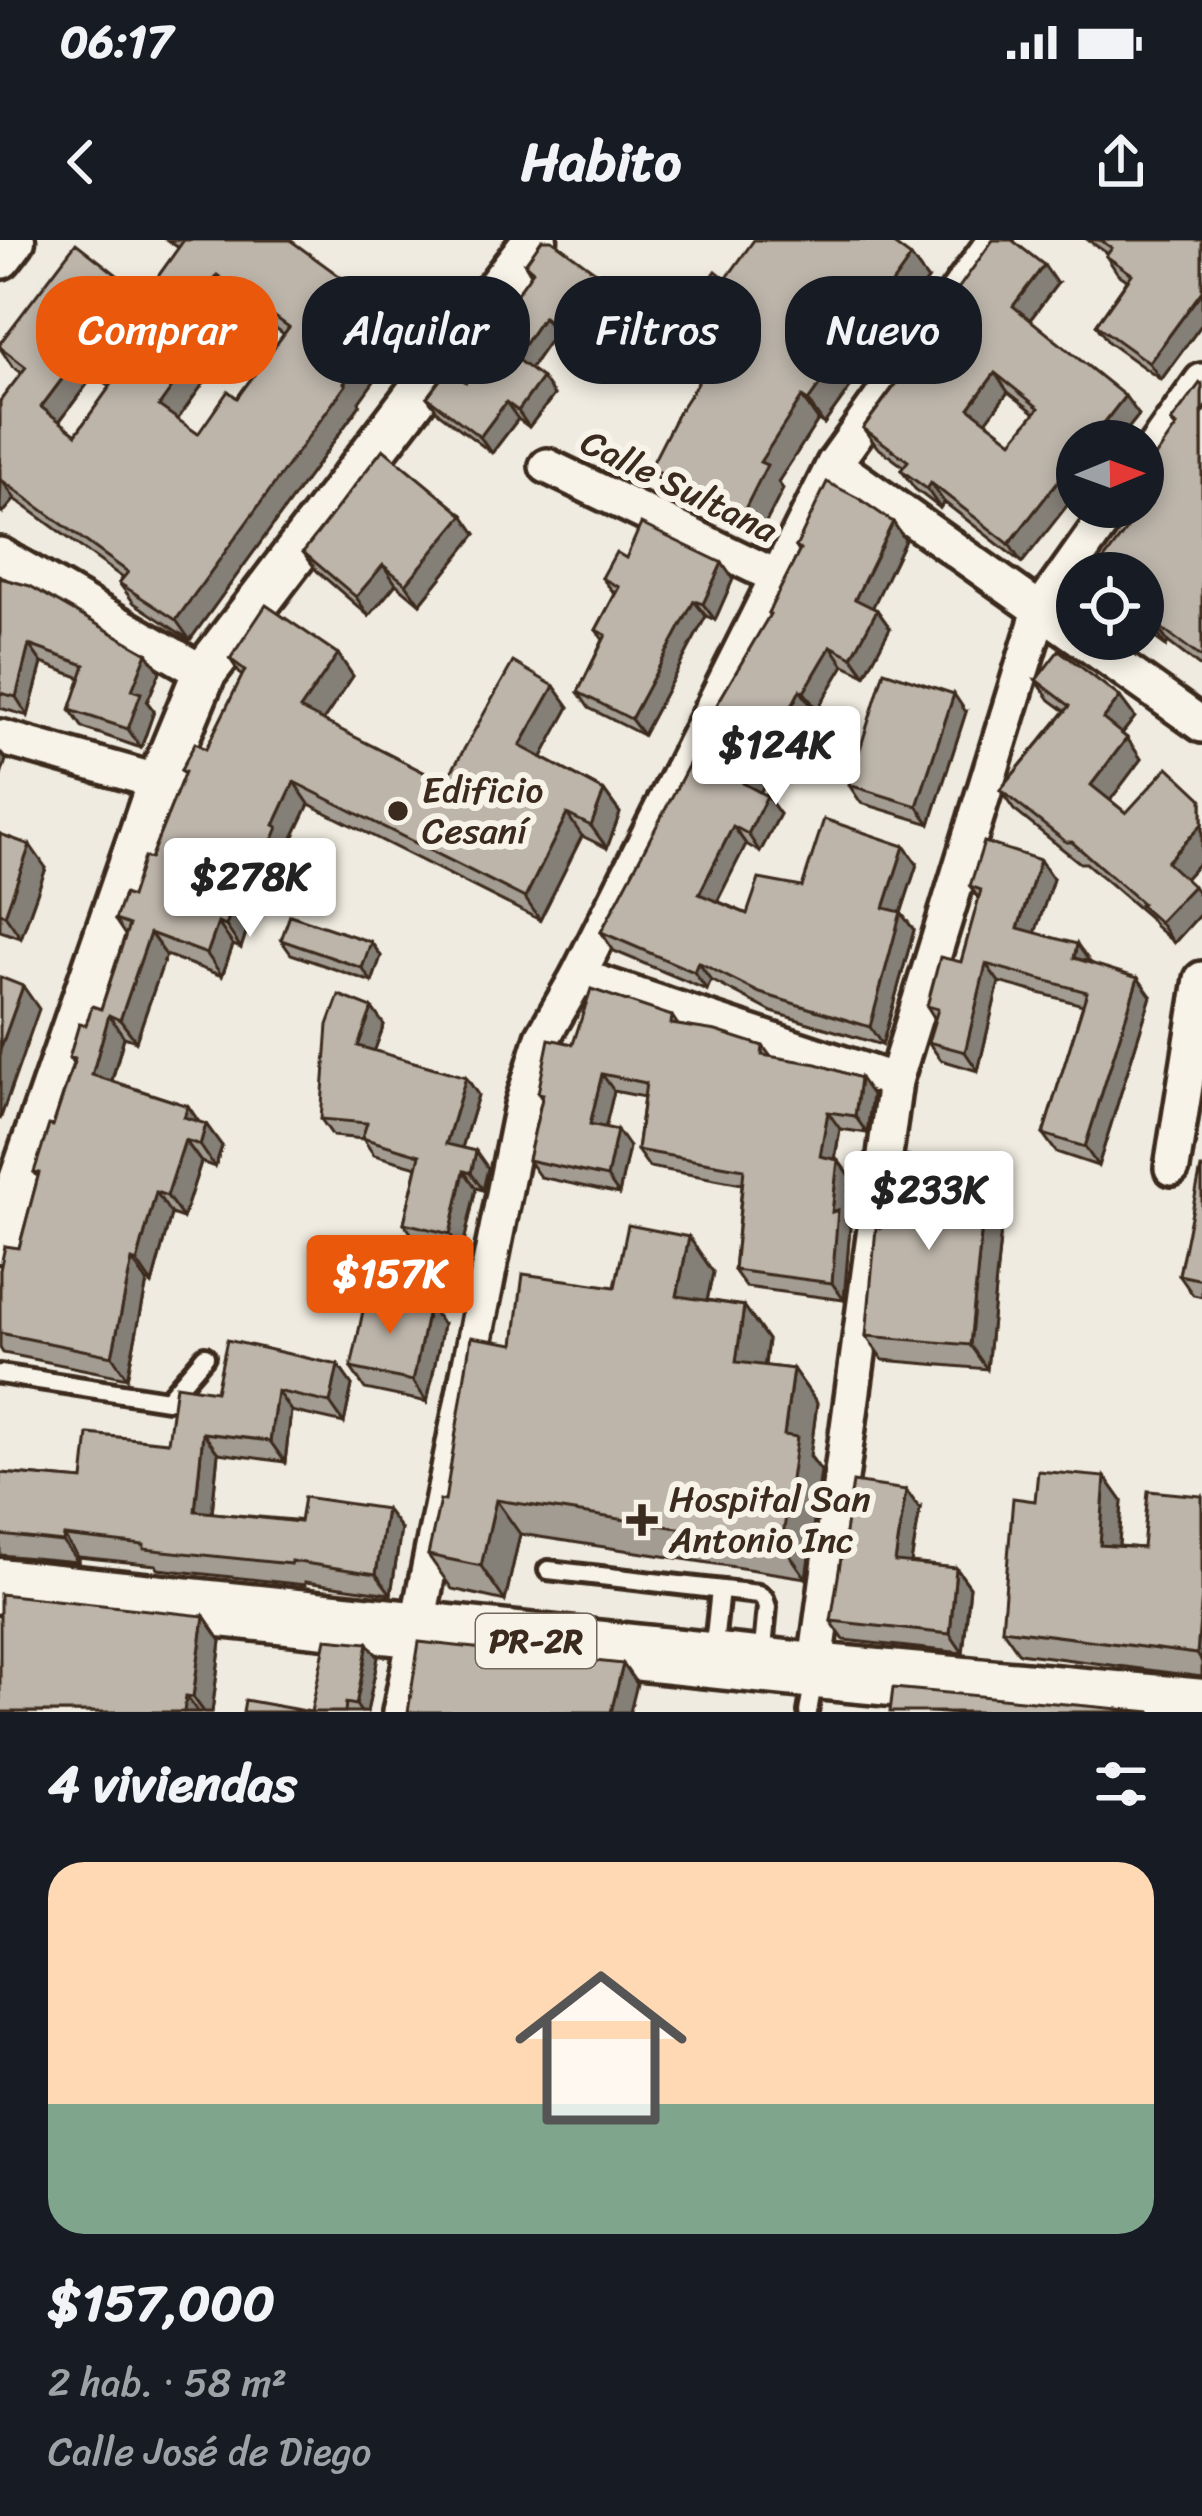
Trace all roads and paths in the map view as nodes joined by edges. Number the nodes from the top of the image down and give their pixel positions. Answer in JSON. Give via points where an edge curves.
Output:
{"nodes":[{"id":1,"x":13,"y":240,"type":"edge"},
{"id":2,"x":535,"y":240,"type":"edge"},
{"id":3,"x":995,"y":240,"type":"edge"},
{"id":4,"x":0,"y":257,"type":"edge"},
{"id":5,"x":1202,"y":381,"type":"edge"},
{"id":6,"x":1164,"y":434,"type":"edge"},
{"id":7,"x":834,"y":464,"type":"junction"},
{"id":8,"x":547,"y":466,"type":"dead end"},
{"id":9,"x":1097,"y":528,"type":"edge"},
{"id":10,"x":0,"y":555,"type":"edge"},
{"id":11,"x":777,"y":577,"type":"junction"},
{"id":12,"x":1040,"y":610,"type":"junction"},
{"id":13,"x":1056,"y":621,"type":"edge"},
{"id":14,"x":1110,"y":660,"type":"edge"},
{"id":15,"x":204,"y":673,"type":"junction"},
{"id":16,"x":1202,"y":725,"type":"edge"},
{"id":17,"x":0,"y":737,"type":"edge"},
{"id":18,"x":159,"y":782,"type":"junction"},
{"id":19,"x":578,"y":976,"type":"junction"},
{"id":20,"x":1202,"y":979,"type":"edge"},
{"id":21,"x":895,"y":1082,"type":"junction"},
{"id":22,"x":1172,"y":1168,"type":"dead end"},
{"id":23,"x":0,"y":1241,"type":"edge"},
{"id":24,"x":205,"y":1356,"type":"dead end"},
{"id":25,"x":0,"y":1374,"type":"edge"},
{"id":26,"x":548,"y":1570,"type":"dead end"},
{"id":27,"x":0,"y":1586,"type":"edge"},
{"id":28,"x":720,"y":1590,"type":"junction"},
{"id":29,"x":416,"y":1628,"type":"junction"},
{"id":30,"x":737,"y":1663,"type":"junction"},
{"id":31,"x":812,"y":1692,"type":"edge"},
{"id":32,"x":1071,"y":1703,"type":"edge"},
{"id":33,"x":1202,"y":1706,"type":"edge"},
{"id":34,"x":400,"y":1712,"type":"edge"}],
"edges":[{"from":1,"to":4,"type":"street"},
{"from":2,"to":15,"type":"street"},
{"from":3,"to":7,"type":"street"},
{"from":5,"to":6,"type":"street"},
{"from":7,"to":11,"type":"street"},
{"from":7,"to":12,"type":"street"},
{"from":8,"to":11,"type":"street","name":"Calle Sultana"},
{"from":9,"to":12,"type":"street"},
{"from":10,"to":15,"type":"street"},
{"from":11,"to":19,"type":"street"},
{"from":12,"to":13,"type":"street"},
{"from":12,"to":21,"type":"street"},
{"from":14,"to":16,"type":"street"},
{"from":15,"to":18,"type":"street"},
{"from":17,"to":18,"type":"street"},
{"from":18,"to":23,"type":"street"},
{"from":19,"to":21,"type":"street"},
{"from":19,"to":29,"type":"street","via":[[543,1037],[522,1106]]},
{"from":20,"to":22,"type":"street"},
{"from":21,"to":31,"type":"street"},
{"from":24,"to":25,"type":"lane","via":[[167,1400]]},
{"from":26,"to":28,"type":"lane"},
{"from":27,"to":29,"type":"main road","number":"PR-2R"},
{"from":28,"to":30,"type":"lane"},
{"from":28,"to":30,"type":"lane","via":[[758,1594],[767,1607]]},
{"from":29,"to":30,"type":"main road","number":"PR-2R"},
{"from":29,"to":34,"type":"street"},
{"from":30,"to":31,"type":"main road","number":"PR-2R"},
{"from":31,"to":32,"type":"main road","number":"PR-2R"},
{"from":32,"to":33,"type":"main road","number":"PR-2R"}]}
